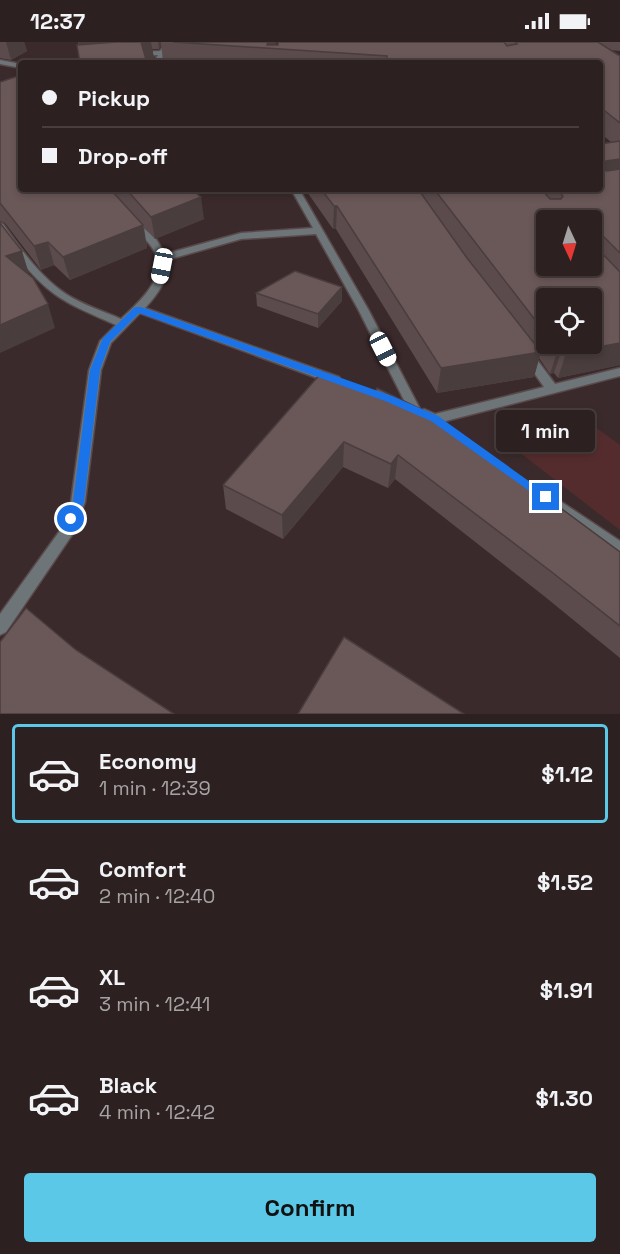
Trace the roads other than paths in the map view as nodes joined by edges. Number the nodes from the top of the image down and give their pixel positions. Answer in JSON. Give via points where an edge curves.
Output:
{"nodes":[{"id":1,"x":169,"y":42,"type":"edge"},
{"id":2,"x":160,"y":53,"type":"junction"},
{"id":3,"x":132,"y":54,"type":"edge"},
{"id":4,"x":103,"y":58,"type":"edge"},
{"id":5,"x":90,"y":60,"type":"edge"},
{"id":6,"x":157,"y":60,"type":"edge"},
{"id":7,"x":0,"y":62,"type":"edge"},
{"id":8,"x":18,"y":65,"type":"edge"},
{"id":9,"x":297,"y":192,"type":"edge"},
{"id":10,"x":126,"y":215,"type":"edge"},
{"id":11,"x":0,"y":226,"type":"edge"},
{"id":12,"x":318,"y":231,"type":"junction"},
{"id":13,"x":161,"y":258,"type":"junction"},
{"id":14,"x":138,"y":309,"type":"junction"},
{"id":15,"x":123,"y":324,"type":"junction"},
{"id":16,"x":518,"y":343,"type":"edge"},
{"id":17,"x":620,"y":372,"type":"edge"},
{"id":18,"x":344,"y":383,"type":"edge"},
{"id":19,"x":552,"y":389,"type":"junction"},
{"id":20,"x":397,"y":402,"type":"edge"},
{"id":21,"x":414,"y":410,"type":"junction"},
{"id":22,"x":434,"y":418,"type":"junction"},
{"id":23,"x":454,"y":432,"type":"edge"},
{"id":24,"x":532,"y":487,"type":"edge"},
{"id":25,"x":620,"y":549,"type":"edge"},
{"id":26,"x":0,"y":627,"type":"edge"}],
"edges":[{"from":1,"to":2,"type":"street"},
{"from":2,"to":3,"type":"street"},
{"from":2,"to":6,"type":"street"},
{"from":4,"to":5,"type":"street"},
{"from":7,"to":8,"type":"street"},
{"from":9,"to":12,"type":"street"},
{"from":10,"to":13,"type":"street","via":[[160,252]]},
{"from":11,"to":15,"type":"street","via":[[55,291]]},
{"from":12,"to":13,"type":"street","via":[[242,236]]},
{"from":12,"to":21,"type":"street"},
{"from":13,"to":14,"type":"street","via":[[159,280]]},
{"from":14,"to":15,"type":"street"},
{"from":14,"to":18,"type":"street"},
{"from":15,"to":26,"type":"street","via":[[106,340],[95,370],[74,513],[65,535]]},
{"from":16,"to":19,"type":"street"},
{"from":17,"to":19,"type":"street"},
{"from":19,"to":22,"type":"street"},
{"from":20,"to":21,"type":"street"},
{"from":21,"to":22,"type":"street"},
{"from":22,"to":23,"type":"street"},
{"from":24,"to":25,"type":"street"}]}
